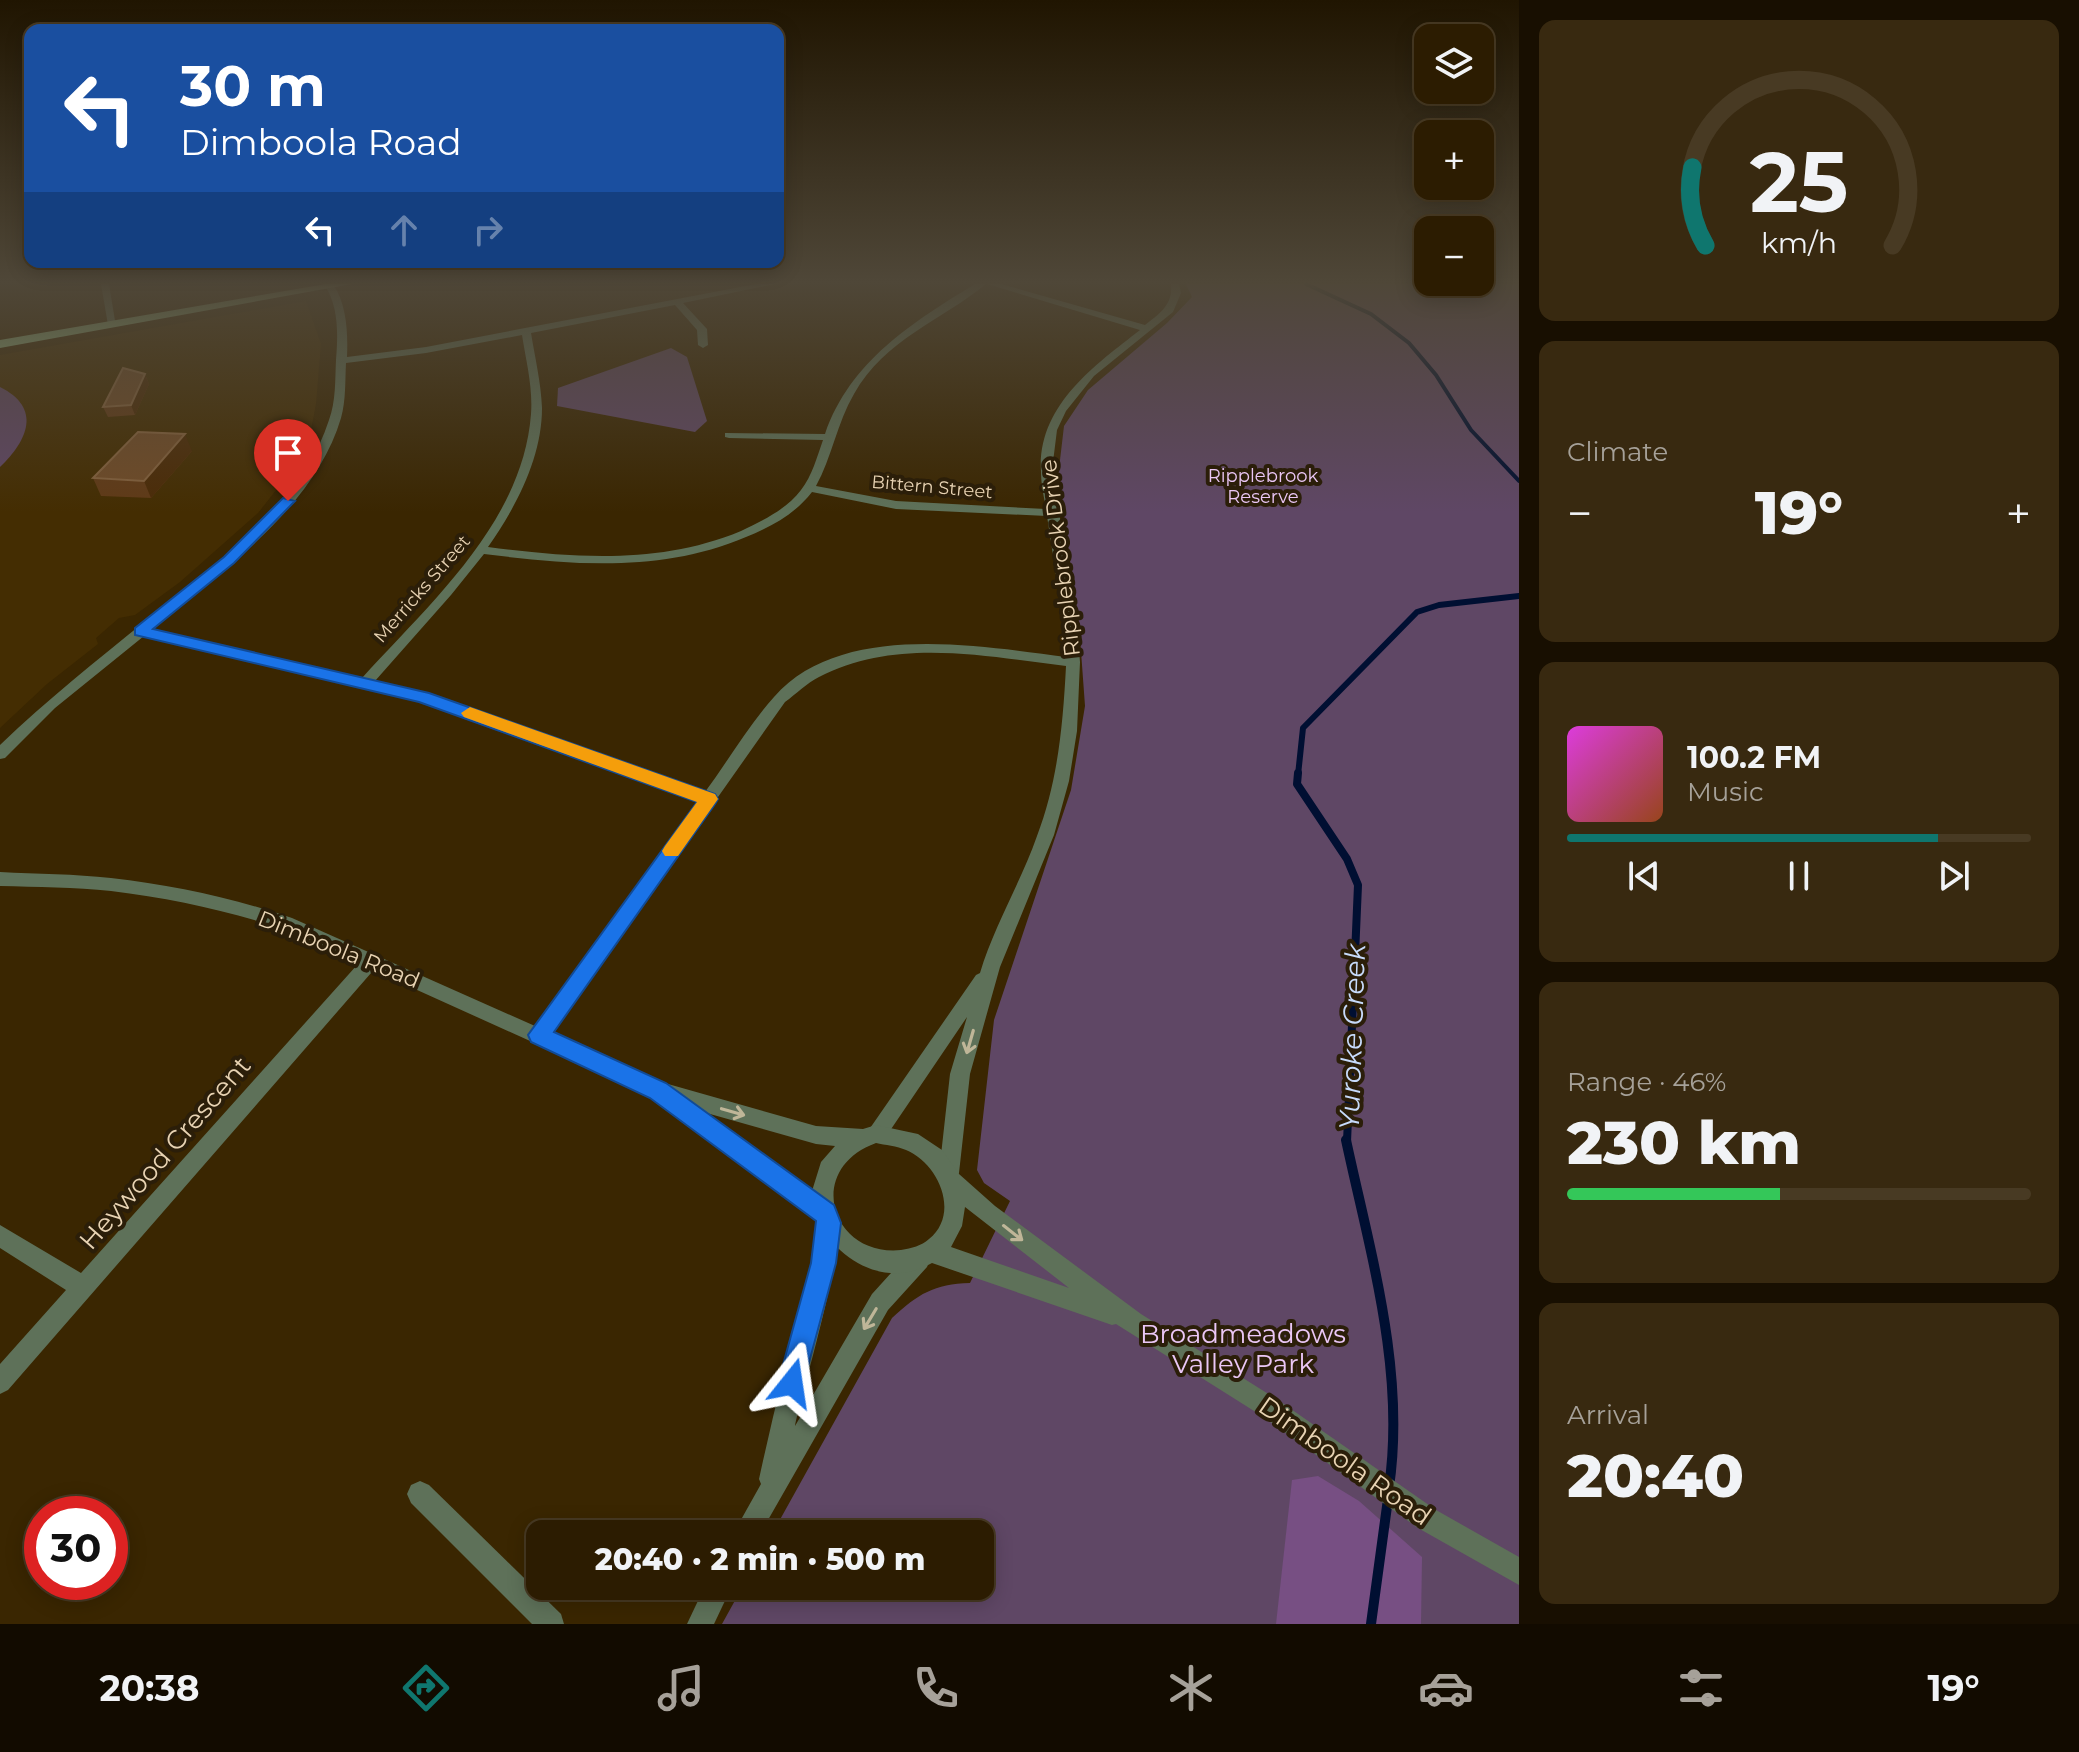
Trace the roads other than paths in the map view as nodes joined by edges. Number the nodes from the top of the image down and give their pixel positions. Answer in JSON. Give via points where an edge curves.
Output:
{"nodes":[{"id":1,"x":350,"y":360,"type":"edge"},
{"id":2,"x":531,"y":360,"type":"edge"},
{"id":3,"x":877,"y":360,"type":"edge"},
{"id":4,"x":1108,"y":360,"type":"edge"},
{"id":5,"x":341,"y":361,"type":"joint"},
{"id":6,"x":729,"y":435,"type":"dead end"},
{"id":7,"x":828,"y":437,"type":"junction"},
{"id":8,"x":809,"y":488,"type":"junction"},
{"id":9,"x":1053,"y":513,"type":"junction"},
{"id":10,"x":481,"y":550,"type":"junction"},
{"id":11,"x":141,"y":631,"type":"junction"},
{"id":12,"x":1073,"y":662,"type":"junction"},
{"id":13,"x":366,"y":682,"type":"junction"},
{"id":14,"x":0,"y":754,"type":"edge"},
{"id":15,"x":709,"y":799,"type":"junction"},
{"id":16,"x":0,"y":879,"type":"edge"},
{"id":17,"x":372,"y":960,"type":"junction"},
{"id":18,"x":991,"y":967,"type":"junction"},
{"id":19,"x":539,"y":1035,"type":"junction"},
{"id":20,"x":658,"y":1090,"type":"junction"},
{"id":21,"x":868,"y":1136,"type":"junction"},
{"id":22,"x":951,"y":1178,"type":"junction"},
{"id":23,"x":827,"y":1218,"type":"junction"},
{"id":24,"x":0,"y":1236,"type":"edge"},
{"id":25,"x":925,"y":1255,"type":"junction"},
{"id":26,"x":84,"y":1288,"type":"junction"},
{"id":27,"x":1133,"y":1322,"type":"junction"},
{"id":28,"x":0,"y":1382,"type":"edge"},
{"id":29,"x":768,"y":1493,"type":"junction"},
{"id":30,"x":420,"y":1494,"type":"dead end"},
{"id":31,"x":754,"y":1520,"type":"edge"},
{"id":32,"x":1519,"y":1572,"type":"edge"},
{"id":33,"x":712,"y":1600,"type":"edge"},
{"id":34,"x":551,"y":1624,"type":"edge"},
{"id":35,"x":700,"y":1624,"type":"edge"}],
"edges":[{"from":1,"to":5,"type":"street"},
{"from":2,"to":10,"type":"street","name":"Merricks Street","via":[[536,393],[526,465],[512,500]]},
{"from":3,"to":7,"type":"street","via":[[853,386]]},
{"from":4,"to":9,"type":"street","name":"Ripplebrook Drive","via":[[1061,410],[1052,430],[1046,470]]},
{"from":5,"to":11,"type":"street","via":[[335,419],[305,478],[256,535]]},
{"from":6,"to":7,"type":"street"},
{"from":7,"to":8,"type":"street"},
{"from":8,"to":9,"type":"street","name":"Bittern Street","via":[[896,505]]},
{"from":8,"to":10,"type":"street","via":[[772,520],[685,553],[622,562]]},
{"from":9,"to":12,"type":"street","name":"Ripplebrook Drive"},
{"from":10,"to":13,"type":"street","name":"Merricks Street"},
{"from":11,"to":13,"type":"street"},
{"from":11,"to":14,"type":"street","via":[[50,705]]},
{"from":12,"to":15,"type":"street","via":[[927,647],[848,657],[812,673],[780,699]]},
{"from":12,"to":18,"type":"street","name":"Ripplebrook Drive","via":[[1061,781],[1046,835]]},
{"from":13,"to":15,"type":"street","via":[[452,707]]},
{"from":15,"to":19,"type":"street"},
{"from":16,"to":17,"type":"street","name":"Dimboola Road","via":[[108,884],[229,905]]},
{"from":17,"to":19,"type":"street","name":"Dimboola Road"},
{"from":17,"to":26,"type":"street","name":"Heywood Crescent"},
{"from":18,"to":21,"type":"street","name":"Ripplebrook Drive"},
{"from":18,"to":22,"type":"street","name":"Ripplebrook Drive","one_way":true,"via":[[960,1074]]},
{"from":19,"to":20,"type":"street","name":"Dimboola Road"},
{"from":20,"to":21,"type":"street","name":"Dimboola Road","one_way":true,"via":[[816,1135]]},
{"from":20,"to":23,"type":"street","name":"Dimboola Road"},
{"from":21,"to":22,"type":"street","via":[[898,1135],[918,1142],[936,1155]]},
{"from":21,"to":23,"type":"street","via":[[841,1149],[828,1167],[822,1190]]},
{"from":22,"to":25,"type":"street","via":[[954,1221],[945,1238]]},
{"from":22,"to":27,"type":"street","name":"Dimboola Road","one_way":true,"via":[[987,1213]]},
{"from":23,"to":25,"type":"street","via":[[858,1254],[899,1263]]},
{"from":23,"to":29,"type":"street","via":[[824,1263]]},
{"from":24,"to":26,"type":"street"},
{"from":25,"to":27,"type":"street","name":"Dimboola Road","via":[[1041,1287]]},
{"from":25,"to":29,"type":"street","one_way":true,"via":[[880,1302]]},
{"from":26,"to":28,"type":"street","name":"Heywood Crescent"},
{"from":27,"to":32,"type":"street","name":"Dimboola Road","via":[[1270,1408],[1427,1519]]},
{"from":29,"to":31,"type":"street"},
{"from":30,"to":34,"type":"street"},
{"from":33,"to":35,"type":"street"}]}
